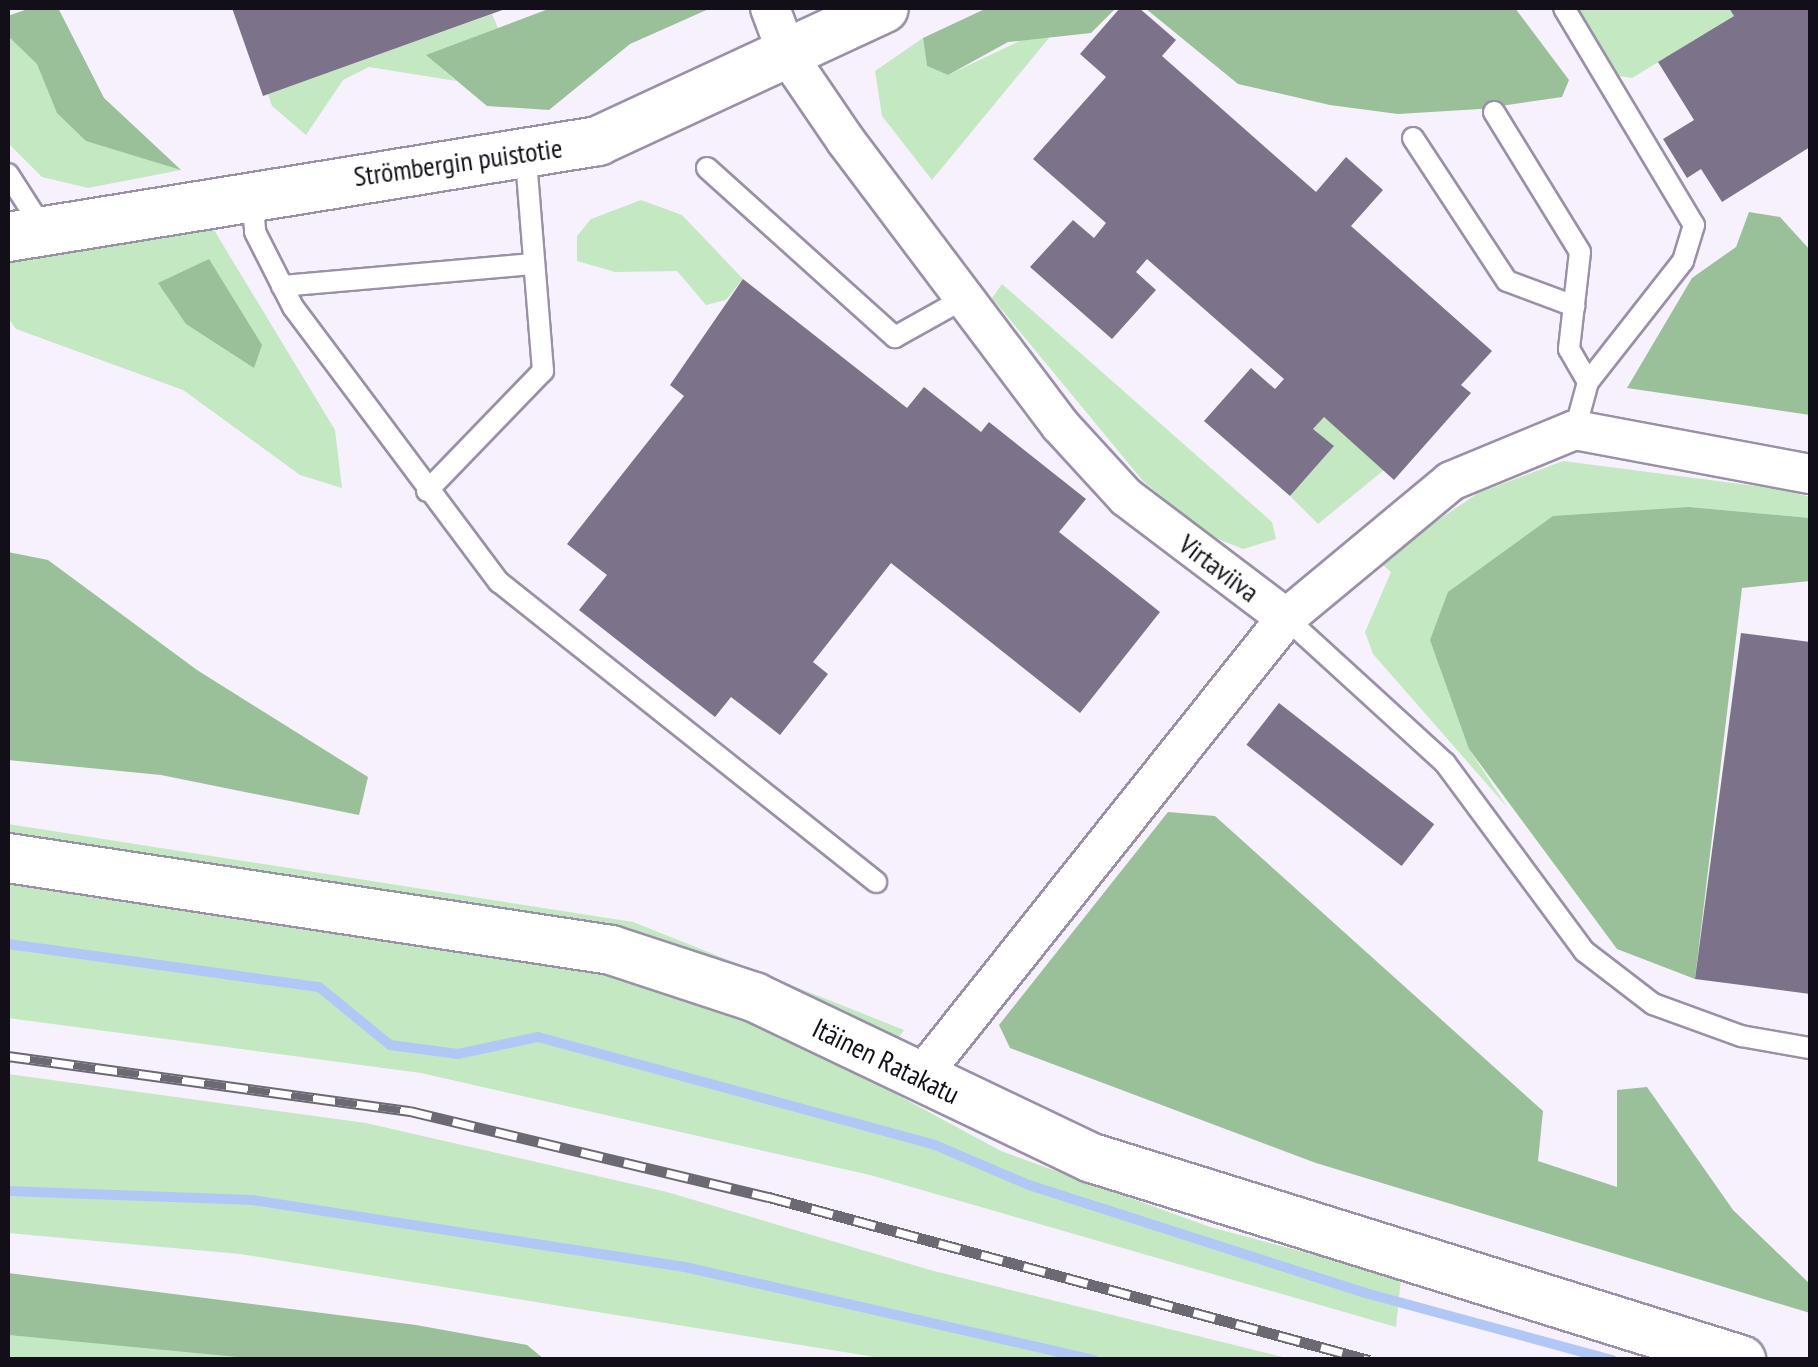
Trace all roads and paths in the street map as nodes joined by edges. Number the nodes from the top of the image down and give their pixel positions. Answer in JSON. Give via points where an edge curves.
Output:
{"nodes":[{"id":1,"x":770,"y":8,"type":"edge"},
{"id":2,"x":884,"y":8,"type":"edge"},
{"id":3,"x":1564,"y":8,"type":"edge"},
{"id":4,"x":788,"y":56,"type":"junction"},
{"id":5,"x":1494,"y":112,"type":"dead end"},
{"id":6,"x":1413,"y":138,"type":"dead end"},
{"id":7,"x":526,"y":158,"type":"junction"},
{"id":8,"x":708,"y":168,"type":"dead end"},
{"id":9,"x":8,"y":174,"type":"edge"},
{"id":10,"x":252,"y":193,"type":"junction"},
{"id":11,"x":26,"y":233,"type":"edge"},
{"id":12,"x":534,"y":264,"type":"junction"},
{"id":13,"x":282,"y":286,"type":"junction"},
{"id":14,"x":965,"y":298,"type":"junction"},
{"id":15,"x":1574,"y":306,"type":"junction"},
{"id":16,"x":1588,"y":382,"type":"junction"},
{"id":17,"x":1576,"y":430,"type":"junction"},
{"id":18,"x":1810,"y":474,"type":"edge"},
{"id":19,"x":427,"y":491,"type":"junction"},
{"id":20,"x":1286,"y":618,"type":"junction"},
{"id":21,"x":8,"y":858,"type":"edge"},
{"id":22,"x":876,"y":882,"type":"dead end"},
{"id":23,"x":1810,"y":1048,"type":"edge"},
{"id":24,"x":920,"y":1076,"type":"junction"},
{"id":25,"x":1741,"y":1360,"type":"edge"}],
"edges":[{"from":1,"to":4,"type":"street","name":"Virtaviiva"},
{"from":2,"to":4,"type":"street","name":"Strömbergin puistotie"},
{"from":3,"to":16,"type":"lane","via":[[1694,224],[1684,261]]},
{"from":4,"to":7,"type":"street","name":"Strömbergin puistotie","via":[[598,141]]},
{"from":4,"to":14,"type":"street","name":"Virtaviiva"},
{"from":5,"to":15,"type":"lane","via":[[1580,252]]},
{"from":6,"to":15,"type":"lane","via":[[1507,281]]},
{"from":7,"to":10,"type":"street","name":"Strömbergin puistotie"},
{"from":7,"to":12,"type":"lane"},
{"from":8,"to":14,"type":"lane","via":[[895,337]]},
{"from":9,"to":11,"type":"lane"},
{"from":10,"to":11,"type":"street","name":"Strömbergin puistotie"},
{"from":10,"to":13,"type":"lane","via":[[254,232]]},
{"from":12,"to":13,"type":"lane"},
{"from":12,"to":19,"type":"lane","via":[[543,370]]},
{"from":13,"to":19,"type":"lane"},
{"from":14,"to":20,"type":"street","name":"Virtaviiva","via":[[1126,497]]},
{"from":15,"to":16,"type":"lane","via":[[1568,350]]},
{"from":16,"to":17,"type":"lane"},
{"from":17,"to":18,"type":"street"},
{"from":17,"to":20,"type":"street","name":"Virtaviiva","via":[[1451,481],[1362,546]]},
{"from":19,"to":22,"type":"lane","via":[[500,582]]},
{"from":20,"to":23,"type":"lane","via":[[1445,764],[1584,951],[1653,1004],[1741,1036]]},
{"from":20,"to":24,"type":"street"},
{"from":21,"to":24,"type":"street","name":"Itäinen Ratakatu","via":[[611,950],[754,996]]},
{"from":24,"to":25,"type":"street","name":"Itäinen Ratakatu","via":[[1092,1158]]}]}
